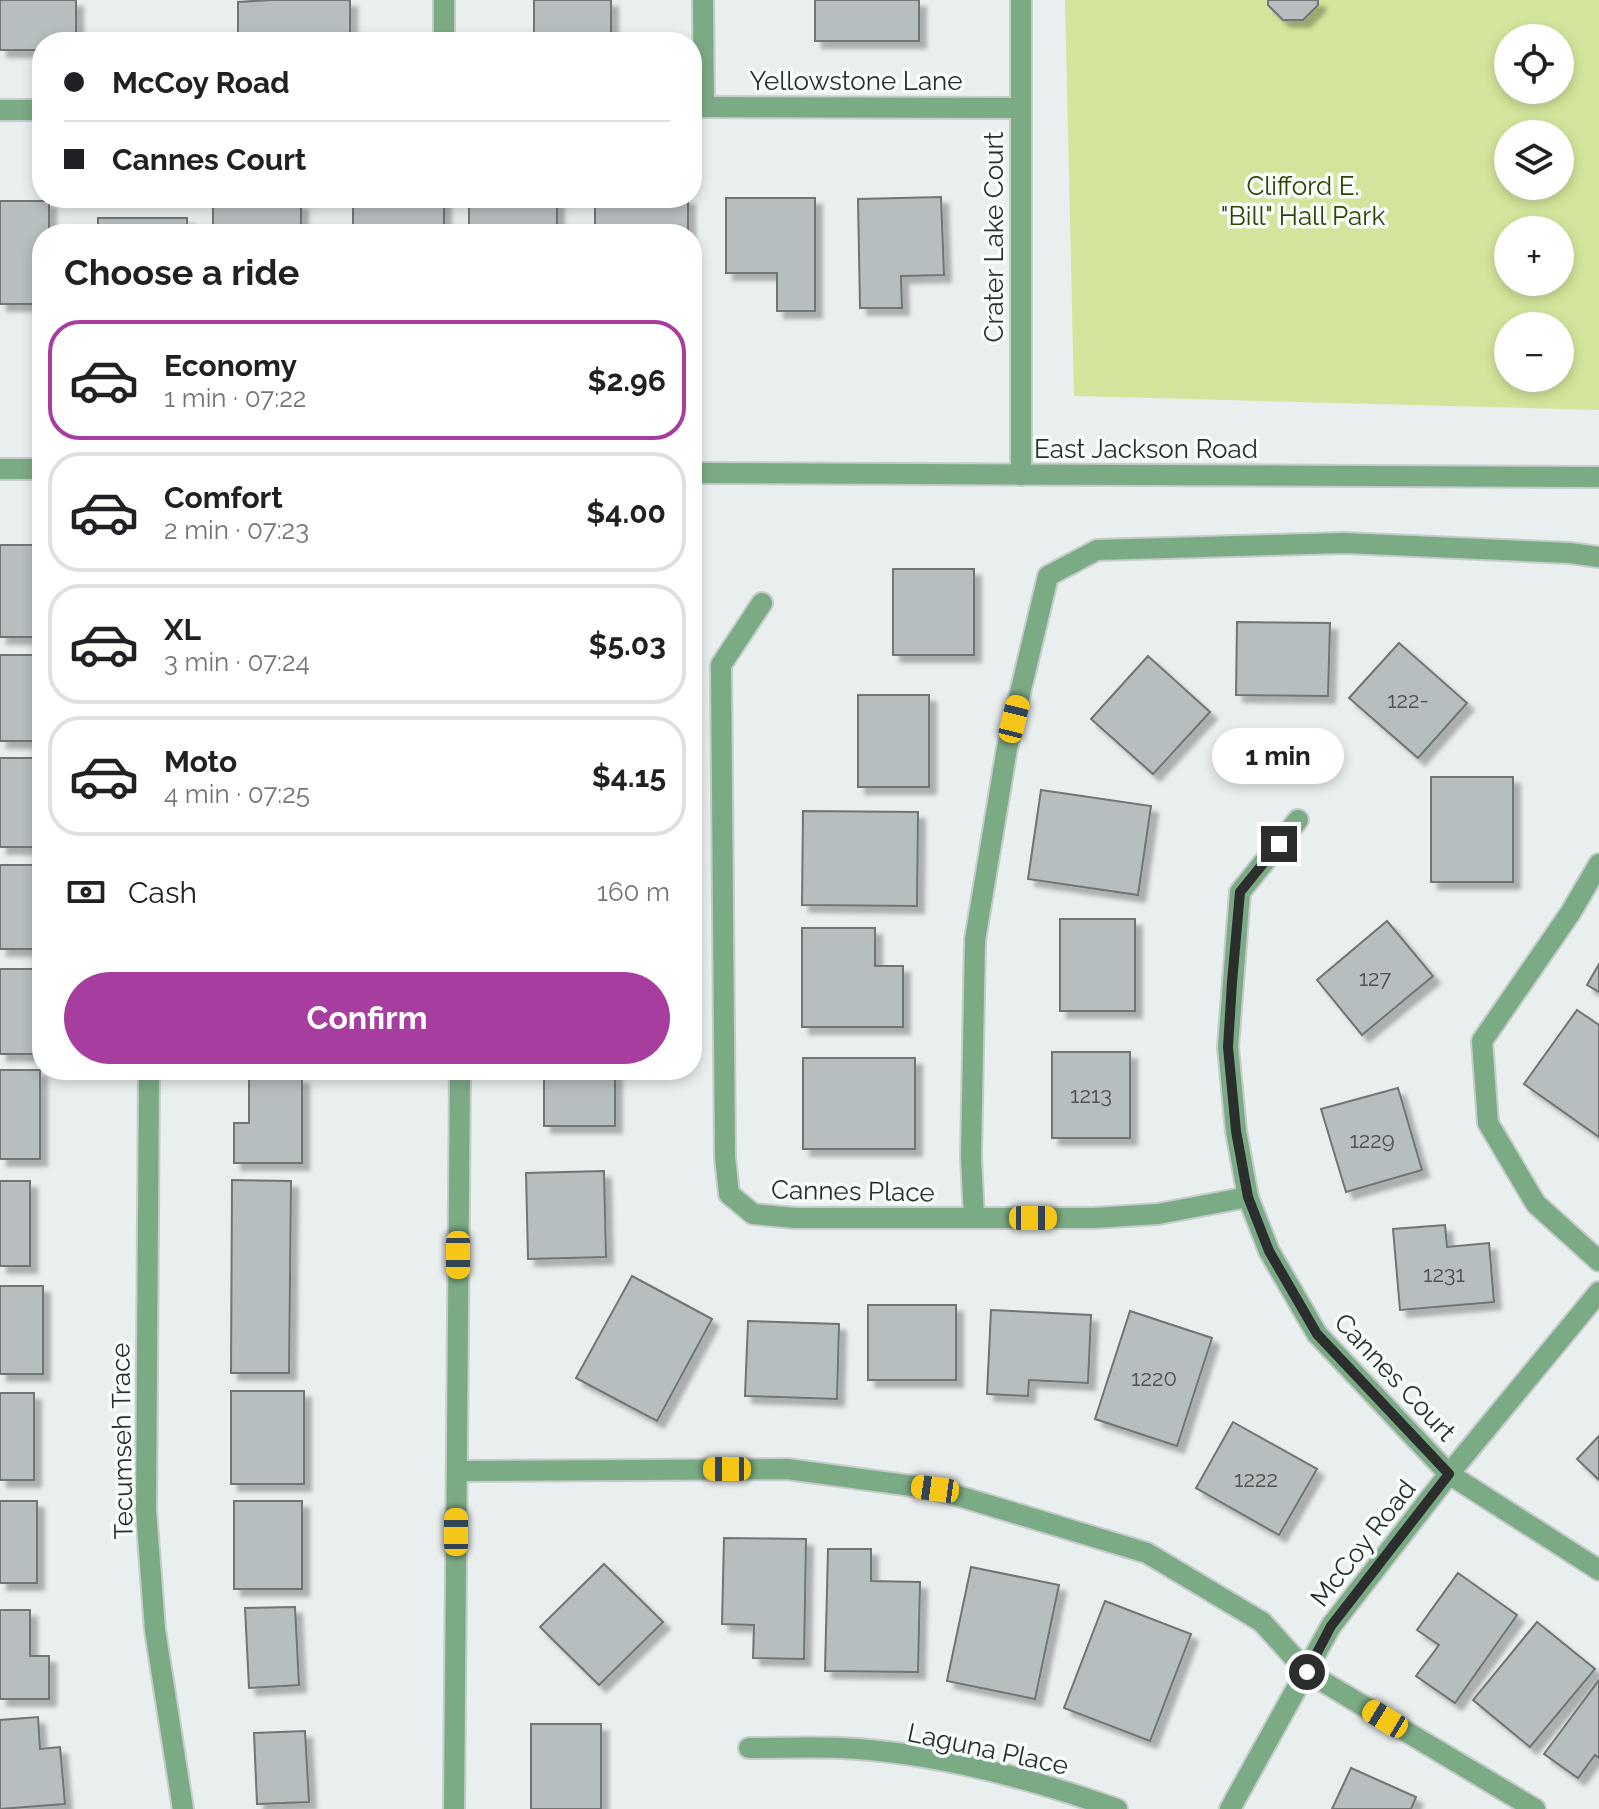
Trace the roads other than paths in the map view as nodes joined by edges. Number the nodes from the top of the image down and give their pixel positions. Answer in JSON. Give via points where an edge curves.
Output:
{"nodes":[{"id":1,"x":444,"y":0,"type":"edge"},
{"id":2,"x":703,"y":0,"type":"edge"},
{"id":3,"x":1021,"y":0,"type":"edge"},
{"id":4,"x":444,"y":32,"type":"edge"},
{"id":5,"x":702,"y":32,"type":"edge"},
{"id":6,"x":702,"y":107,"type":"edge"},
{"id":7,"x":1019,"y":108,"type":"junction"},
{"id":8,"x":0,"y":110,"type":"edge"},
{"id":9,"x":32,"y":110,"type":"edge"},
{"id":10,"x":0,"y":469,"type":"edge"},
{"id":11,"x":32,"y":469,"type":"edge"},
{"id":12,"x":702,"y":473,"type":"edge"},
{"id":13,"x":1021,"y":475,"type":"junction"},
{"id":14,"x":1599,"y":477,"type":"edge"},
{"id":15,"x":1599,"y":557,"type":"edge"},
{"id":16,"x":762,"y":603,"type":"dead end"},
{"id":17,"x":1298,"y":820,"type":"dead end"},
{"id":18,"x":1599,"y":864,"type":"edge"},
{"id":19,"x":149,"y":1080,"type":"edge"},
{"id":20,"x":460,"y":1080,"type":"edge"},
{"id":21,"x":1248,"y":1197,"type":"junction"},
{"id":22,"x":974,"y":1218,"type":"junction"},
{"id":23,"x":1599,"y":1261,"type":"edge"},
{"id":24,"x":1599,"y":1292,"type":"edge"},
{"id":25,"x":457,"y":1471,"type":"junction"},
{"id":26,"x":1449,"y":1474,"type":"junction"},
{"id":27,"x":1599,"y":1570,"type":"edge"},
{"id":28,"x":1307,"y":1672,"type":"junction"},
{"id":29,"x":749,"y":1748,"type":"dead end"},
{"id":30,"x":1512,"y":1803,"type":"edge"},
{"id":31,"x":183,"y":1809,"type":"edge"},
{"id":32,"x":454,"y":1809,"type":"edge"},
{"id":33,"x":1117,"y":1809,"type":"edge"},
{"id":34,"x":1230,"y":1809,"type":"edge"},
{"id":35,"x":1535,"y":1809,"type":"edge"}],
"edges":[{"from":1,"to":4,"type":"street"},
{"from":2,"to":5,"type":"street"},
{"from":3,"to":7,"type":"street","name":"Crater Lake Court"},
{"from":6,"to":7,"type":"street","name":"Yellowstone Lane"},
{"from":7,"to":13,"type":"street","name":"Crater Lake Court"},
{"from":8,"to":9,"type":"street"},
{"from":10,"to":11,"type":"street"},
{"from":12,"to":13,"type":"street","name":"East Jackson Road"},
{"from":13,"to":14,"type":"street","name":"East Jackson Road"},
{"from":15,"to":22,"type":"street","via":[[1344,543],[1097,550],[1048,576],[1007,748],[975,940]]},
{"from":16,"to":22,"type":"street","name":"Cannes Place","via":[[721,665],[729,1194],[753,1214],[767,1216]]},
{"from":17,"to":21,"type":"street","name":"Cannes Court","via":[[1240,892],[1228,1047]]},
{"from":18,"to":23,"type":"street","via":[[1482,1041],[1488,1123],[1536,1204]]},
{"from":19,"to":31,"type":"street","name":"Tecumseh Trace","via":[[146,1510],[155,1630]]},
{"from":20,"to":25,"type":"street"},
{"from":21,"to":22,"type":"street","name":"Cannes Place","via":[[1158,1214]]},
{"from":21,"to":26,"type":"street","name":"Cannes Court","via":[[1269,1251],[1317,1334]]},
{"from":24,"to":26,"type":"street","name":"McCoy Road"},
{"from":25,"to":28,"type":"street","via":[[787,1469],[935,1489],[1147,1553],[1262,1622]]},
{"from":25,"to":32,"type":"street"},
{"from":26,"to":27,"type":"street","name":"Cannes Court"},
{"from":26,"to":28,"type":"street","name":"McCoy Road","via":[[1331,1626]]},
{"from":28,"to":30,"type":"street"},
{"from":28,"to":34,"type":"street","name":"McCoy Road"},
{"from":29,"to":33,"type":"street","name":"Laguna Place","via":[[844,1748],[946,1761]]},
{"from":30,"to":35,"type":"street"}]}
